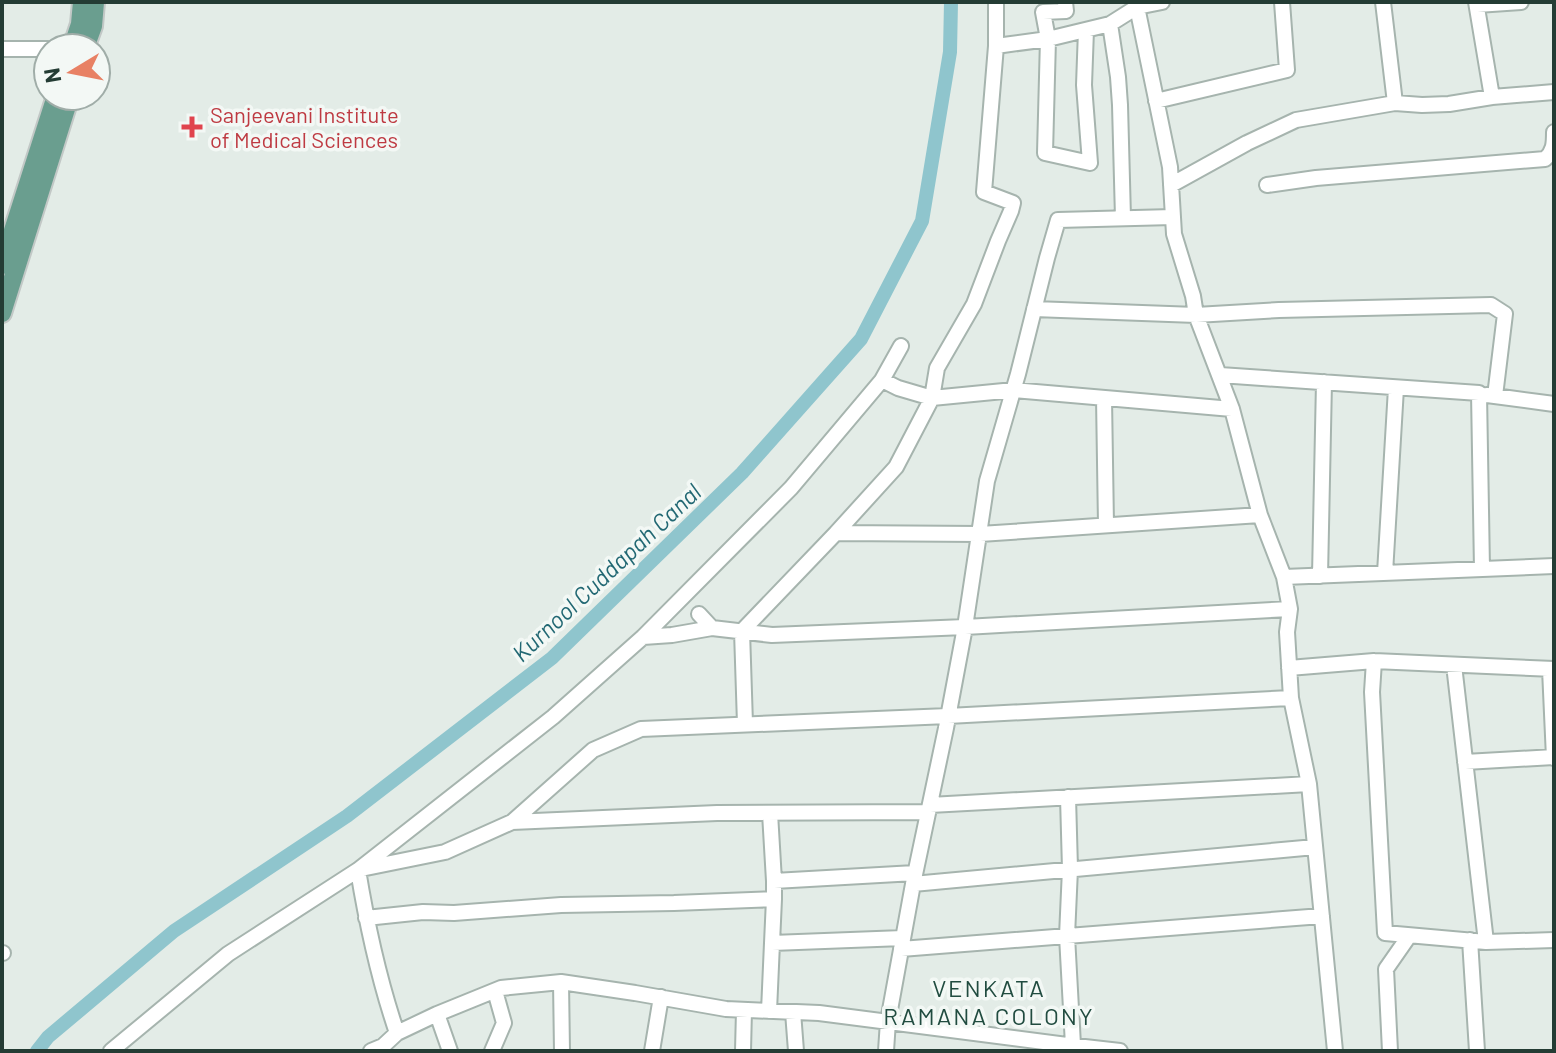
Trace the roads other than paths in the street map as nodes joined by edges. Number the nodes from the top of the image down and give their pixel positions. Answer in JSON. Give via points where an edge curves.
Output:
{"nodes":[{"id":1,"x":82,"y":2,"type":"edge"},
{"id":2,"x":95,"y":2,"type":"edge"},
{"id":3,"x":996,"y":2,"type":"edge"},
{"id":4,"x":1065,"y":2,"type":"edge"},
{"id":5,"x":1162,"y":2,"type":"edge"},
{"id":6,"x":1282,"y":2,"type":"edge"},
{"id":7,"x":1383,"y":2,"type":"edge"},
{"id":8,"x":1521,"y":2,"type":"edge"},
{"id":9,"x":1476,"y":4,"type":"edge"},
{"id":10,"x":1136,"y":5,"type":"edge"},
{"id":11,"x":1110,"y":24,"type":"junction"},
{"id":12,"x":1086,"y":30,"type":"junction"},
{"id":13,"x":77,"y":32,"type":"edge"},
{"id":14,"x":91,"y":32,"type":"edge"},
{"id":15,"x":1048,"y":39,"type":"junction"},
{"id":16,"x":996,"y":46,"type":"junction"},
{"id":17,"x":2,"y":49,"type":"edge"},
{"id":18,"x":32,"y":49,"type":"edge"},
{"id":19,"x":1554,"y":92,"type":"edge"},
{"id":20,"x":1492,"y":97,"type":"junction"},
{"id":21,"x":1156,"y":101,"type":"junction"},
{"id":22,"x":1395,"y":103,"type":"junction"},
{"id":23,"x":51,"y":112,"type":"edge"},
{"id":24,"x":65,"y":112,"type":"edge"},
{"id":25,"x":1554,"y":132,"type":"edge"},
{"id":26,"x":1171,"y":185,"type":"junction"},
{"id":27,"x":1267,"y":185,"type":"dead end"},
{"id":28,"x":1173,"y":217,"type":"junction"},
{"id":29,"x":1123,"y":218,"type":"junction"},
{"id":30,"x":2,"y":265,"type":"edge"},
{"id":31,"x":1034,"y":309,"type":"junction"},
{"id":32,"x":2,"y":313,"type":"edge"},
{"id":33,"x":1196,"y":315,"type":"junction"},
{"id":34,"x":901,"y":346,"type":"dead end"},
{"id":35,"x":1220,"y":375,"type":"junction"},
{"id":36,"x":882,"y":380,"type":"junction"},
{"id":37,"x":1324,"y":382,"type":"junction"},
{"id":38,"x":1396,"y":388,"type":"junction"},
{"id":39,"x":1014,"y":390,"type":"junction"},
{"id":40,"x":1479,"y":393,"type":"junction"},
{"id":41,"x":1495,"y":396,"type":"junction"},
{"id":42,"x":932,"y":398,"type":"junction"},
{"id":43,"x":1104,"y":398,"type":"junction"},
{"id":44,"x":1554,"y":404,"type":"edge"},
{"id":45,"x":1232,"y":409,"type":"junction"},
{"id":46,"x":1260,"y":515,"type":"junction"},
{"id":47,"x":1106,"y":525,"type":"junction"},
{"id":48,"x":836,"y":533,"type":"junction"},
{"id":49,"x":980,"y":534,"type":"junction"},
{"id":50,"x":1554,"y":566,"type":"edge"},
{"id":51,"x":1482,"y":569,"type":"junction"},
{"id":52,"x":1385,"y":573,"type":"junction"},
{"id":53,"x":1320,"y":576,"type":"junction"},
{"id":54,"x":1284,"y":577,"type":"junction"},
{"id":55,"x":1290,"y":609,"type":"junction"},
{"id":56,"x":699,"y":614,"type":"dead end"},
{"id":57,"x":965,"y":627,"type":"junction"},
{"id":58,"x":712,"y":628,"type":"junction"},
{"id":59,"x":742,"y":631,"type":"junction"},
{"id":60,"x":643,"y":637,"type":"junction"},
{"id":61,"x":1374,"y":661,"type":"junction"},
{"id":62,"x":1454,"y":665,"type":"junction"},
{"id":63,"x":1289,"y":668,"type":"junction"},
{"id":64,"x":1552,"y":669,"type":"edge"},
{"id":65,"x":1291,"y":698,"type":"junction"},
{"id":66,"x":948,"y":716,"type":"junction"},
{"id":67,"x":745,"y":724,"type":"junction"},
{"id":68,"x":1554,"y":758,"type":"edge"},
{"id":69,"x":1465,"y":762,"type":"junction"},
{"id":70,"x":1309,"y":784,"type":"junction"},
{"id":71,"x":1068,"y":797,"type":"junction"},
{"id":72,"x":929,"y":808,"type":"junction"},
{"id":73,"x":770,"y":813,"type":"junction"},
{"id":74,"x":512,"y":822,"type":"junction"},
{"id":75,"x":1315,"y":847,"type":"junction"},
{"id":76,"x":1070,"y":869,"type":"junction"},
{"id":77,"x":358,"y":870,"type":"junction"},
{"id":78,"x":914,"y":878,"type":"junction"},
{"id":79,"x":774,"y":881,"type":"junction"},
{"id":80,"x":774,"y":899,"type":"junction"},
{"id":81,"x":1322,"y":916,"type":"junction"},
{"id":82,"x":366,"y":918,"type":"junction"},
{"id":83,"x":1067,"y":936,"type":"junction"},
{"id":84,"x":1409,"y":936,"type":"junction"},
{"id":85,"x":1470,"y":940,"type":"junction"},
{"id":86,"x":1554,"y":940,"type":"edge"},
{"id":87,"x":1486,"y":942,"type":"junction"},
{"id":88,"x":772,"y":943,"type":"junction"},
{"id":89,"x":902,"y":943,"type":"junction"},
{"id":90,"x":561,"y":982,"type":"junction"},
{"id":91,"x":495,"y":991,"type":"junction"},
{"id":92,"x":661,"y":997,"type":"junction"},
{"id":93,"x":744,"y":1010,"type":"junction"},
{"id":94,"x":769,"y":1011,"type":"junction"},
{"id":95,"x":793,"y":1012,"type":"junction"},
{"id":96,"x":437,"y":1014,"type":"junction"},
{"id":97,"x":888,"y":1021,"type":"junction"},
{"id":98,"x":397,"y":1033,"type":"junction"},
{"id":99,"x":988,"y":1044,"type":"edge"},
{"id":100,"x":1069,"y":1047,"type":"edge"},
{"id":101,"x":111,"y":1051,"type":"edge"},
{"id":102,"x":371,"y":1051,"type":"edge"},
{"id":103,"x":450,"y":1051,"type":"edge"},
{"id":104,"x":492,"y":1051,"type":"edge"},
{"id":105,"x":562,"y":1051,"type":"edge"},
{"id":106,"x":652,"y":1051,"type":"edge"},
{"id":107,"x":743,"y":1051,"type":"edge"},
{"id":108,"x":796,"y":1051,"type":"edge"},
{"id":109,"x":886,"y":1051,"type":"edge"},
{"id":110,"x":1120,"y":1051,"type":"edge"},
{"id":111,"x":1335,"y":1051,"type":"edge"},
{"id":112,"x":1390,"y":1051,"type":"edge"},
{"id":113,"x":1477,"y":1051,"type":"edge"}],
"edges":[{"from":1,"to":13,"type":"main road"},
{"from":2,"to":14,"type":"main road"},
{"from":3,"to":16,"type":"street"},
{"from":4,"to":15,"type":"street","via":[[1066,11],[1043,12]]},
{"from":5,"to":10,"type":"street"},
{"from":6,"to":21,"type":"street","via":[[1287,70]]},
{"from":7,"to":22,"type":"street"},
{"from":8,"to":9,"type":"street"},
{"from":9,"to":20,"type":"street"},
{"from":10,"to":11,"type":"street"},
{"from":10,"to":21,"type":"street"},
{"from":11,"to":12,"type":"street"},
{"from":11,"to":29,"type":"street","via":[[1120,105]]},
{"from":12,"to":15,"type":"street"},
{"from":12,"to":15,"type":"street","via":[[1090,163],[1045,153]]},
{"from":15,"to":16,"type":"street"},
{"from":16,"to":42,"type":"street","via":[[984,192],[1013,203],[974,304],[937,368]]},
{"from":17,"to":18,"type":"street"},
{"from":19,"to":20,"type":"street"},
{"from":20,"to":22,"type":"street","via":[[1449,104]]},
{"from":21,"to":26,"type":"street"},
{"from":22,"to":26,"type":"street","via":[[1296,120]]},
{"from":23,"to":30,"type":"main road"},
{"from":24,"to":32,"type":"main road"},
{"from":25,"to":27,"type":"street","via":[[1545,159]]},
{"from":26,"to":28,"type":"street"},
{"from":28,"to":29,"type":"street"},
{"from":28,"to":33,"type":"street"},
{"from":29,"to":31,"type":"street","via":[[1058,220]]},
{"from":31,"to":33,"type":"street"},
{"from":31,"to":39,"type":"street"},
{"from":33,"to":35,"type":"street"},
{"from":33,"to":41,"type":"street","via":[[1491,305],[1505,314]]},
{"from":34,"to":36,"type":"street"},
{"from":35,"to":37,"type":"street"},
{"from":35,"to":45,"type":"street"},
{"from":36,"to":42,"type":"street"},
{"from":36,"to":60,"type":"street","via":[[791,488]]},
{"from":37,"to":38,"type":"street"},
{"from":37,"to":53,"type":"street"},
{"from":38,"to":40,"type":"street"},
{"from":38,"to":52,"type":"street"},
{"from":39,"to":42,"type":"street"},
{"from":39,"to":43,"type":"street"},
{"from":39,"to":49,"type":"street","via":[[987,481]]},
{"from":40,"to":41,"type":"street"},
{"from":40,"to":51,"type":"street"},
{"from":41,"to":44,"type":"street"},
{"from":42,"to":48,"type":"street","via":[[896,467]]},
{"from":43,"to":45,"type":"street"},
{"from":43,"to":47,"type":"street"},
{"from":45,"to":46,"type":"street"},
{"from":46,"to":47,"type":"street"},
{"from":46,"to":54,"type":"street"},
{"from":47,"to":49,"type":"street"},
{"from":48,"to":49,"type":"street"},
{"from":48,"to":59,"type":"street"},
{"from":49,"to":57,"type":"street"},
{"from":50,"to":51,"type":"street"},
{"from":51,"to":52,"type":"street"},
{"from":52,"to":53,"type":"street"},
{"from":53,"to":54,"type":"street"},
{"from":54,"to":55,"type":"street"},
{"from":55,"to":57,"type":"street"},
{"from":55,"to":63,"type":"street"},
{"from":56,"to":58,"type":"street"},
{"from":57,"to":59,"type":"street","via":[[772,635]]},
{"from":57,"to":66,"type":"street"},
{"from":58,"to":59,"type":"street"},
{"from":58,"to":60,"type":"street"},
{"from":59,"to":67,"type":"street"},
{"from":60,"to":77,"type":"street","via":[[553,717]]},
{"from":61,"to":62,"type":"street"},
{"from":61,"to":63,"type":"street"},
{"from":61,"to":84,"type":"street","via":[[1385,933]]},
{"from":62,"to":64,"type":"street"},
{"from":62,"to":69,"type":"street"},
{"from":63,"to":65,"type":"street"},
{"from":64,"to":68,"type":"street"},
{"from":65,"to":66,"type":"street"},
{"from":65,"to":70,"type":"street"},
{"from":66,"to":67,"type":"street"},
{"from":66,"to":72,"type":"street"},
{"from":67,"to":74,"type":"street","via":[[641,729],[593,750]]},
{"from":68,"to":69,"type":"street"},
{"from":69,"to":87,"type":"street"},
{"from":70,"to":71,"type":"street"},
{"from":70,"to":75,"type":"street"},
{"from":71,"to":72,"type":"street"},
{"from":71,"to":76,"type":"street"},
{"from":72,"to":73,"type":"street"},
{"from":72,"to":78,"type":"street"},
{"from":73,"to":74,"type":"street"},
{"from":73,"to":79,"type":"street"},
{"from":74,"to":77,"type":"street","via":[[445,852]]},
{"from":75,"to":76,"type":"street"},
{"from":75,"to":81,"type":"street"},
{"from":76,"to":78,"type":"street"},
{"from":76,"to":83,"type":"street"},
{"from":77,"to":82,"type":"street"},
{"from":77,"to":101,"type":"street","via":[[228,954]]},
{"from":78,"to":79,"type":"street"},
{"from":78,"to":89,"type":"street"},
{"from":79,"to":80,"type":"street"},
{"from":80,"to":82,"type":"street"},
{"from":80,"to":88,"type":"street"},
{"from":81,"to":83,"type":"street"},
{"from":81,"to":111,"type":"street"},
{"from":82,"to":98,"type":"street"},
{"from":83,"to":89,"type":"street"},
{"from":83,"to":100,"type":"street"},
{"from":84,"to":85,"type":"street"},
{"from":84,"to":112,"type":"street","via":[[1386,969]]},
{"from":85,"to":87,"type":"street"},
{"from":85,"to":113,"type":"street"},
{"from":86,"to":87,"type":"street"},
{"from":88,"to":89,"type":"street"},
{"from":88,"to":94,"type":"street"},
{"from":89,"to":97,"type":"street"},
{"from":90,"to":91,"type":"street"},
{"from":90,"to":92,"type":"street"},
{"from":90,"to":105,"type":"street"},
{"from":91,"to":96,"type":"street"},
{"from":91,"to":104,"type":"street","via":[[504,1023]]},
{"from":92,"to":93,"type":"street"},
{"from":92,"to":106,"type":"street"},
{"from":93,"to":94,"type":"street"},
{"from":93,"to":107,"type":"street"},
{"from":94,"to":95,"type":"street"},
{"from":95,"to":97,"type":"street"},
{"from":95,"to":108,"type":"street"},
{"from":96,"to":98,"type":"street"},
{"from":96,"to":103,"type":"street"},
{"from":97,"to":99,"type":"street"},
{"from":97,"to":109,"type":"street"},
{"from":98,"to":102,"type":"street"},
{"from":99,"to":100,"type":"street"},
{"from":100,"to":110,"type":"street"}]}
